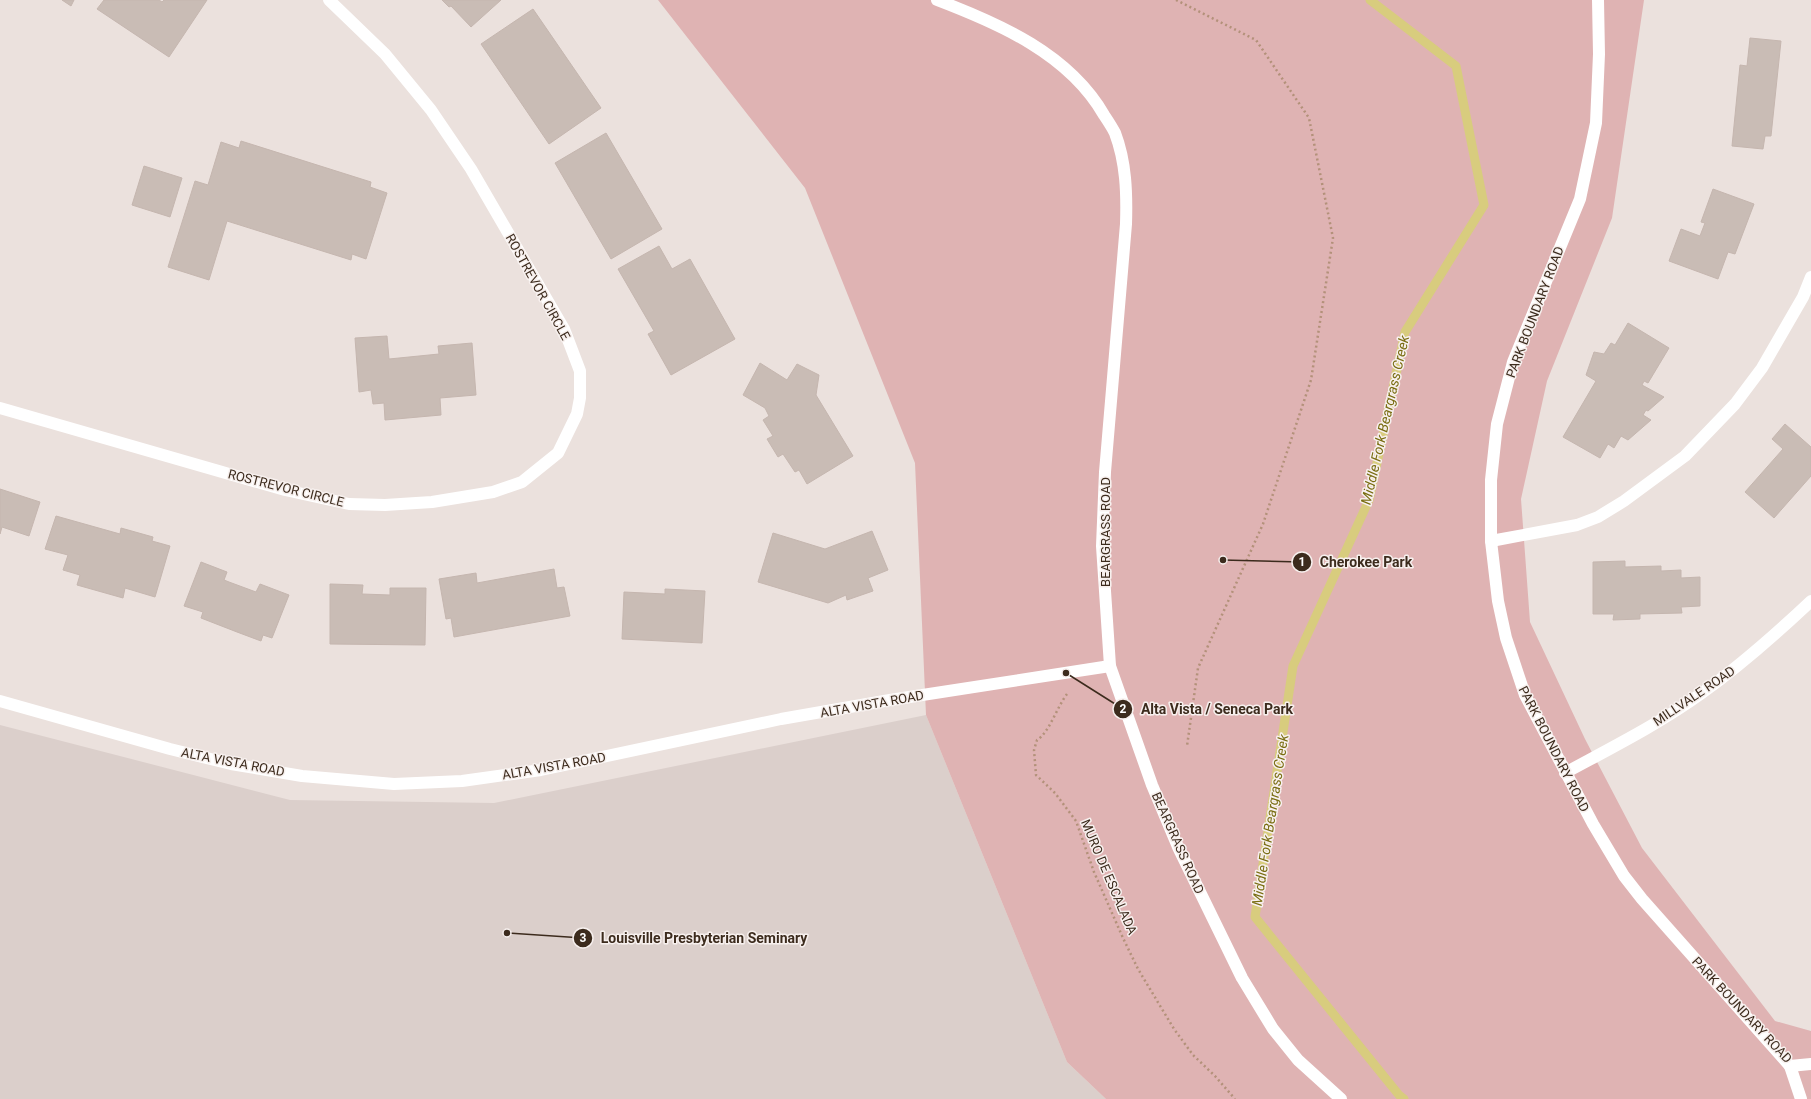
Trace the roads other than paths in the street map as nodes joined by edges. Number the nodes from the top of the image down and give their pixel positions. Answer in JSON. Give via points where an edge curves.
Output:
{"nodes":[{"id":1,"x":329,"y":0,"type":"edge"},
{"id":2,"x":937,"y":0,"type":"edge"},
{"id":3,"x":1598,"y":0,"type":"edge"},
{"id":4,"x":1811,"y":277,"type":"edge"},
{"id":5,"x":0,"y":408,"type":"edge"},
{"id":6,"x":1491,"y":541,"type":"junction"},
{"id":7,"x":1811,"y":601,"type":"edge"},
{"id":8,"x":1110,"y":666,"type":"junction"},
{"id":9,"x":0,"y":701,"type":"edge"},
{"id":10,"x":1565,"y":773,"type":"junction"},
{"id":11,"x":1811,"y":1064,"type":"edge"},
{"id":12,"x":1790,"y":1066,"type":"junction"},
{"id":13,"x":1341,"y":1099,"type":"edge"},
{"id":14,"x":1801,"y":1099,"type":"edge"}],
"edges":[{"from":1,"to":5,"type":"street","name":"ROSTREVOR CIRCLE","via":[[385,54],[431,110],[471,169],[564,328],[580,371],[580,398],[577,414],[558,453],[522,482],[494,492],[432,502],[349,504],[285,490]]},
{"from":2,"to":8,"type":"street","name":"BEARGRASS ROAD","via":[[977,15],[1031,44],[1061,64],[1095,100],[1115,133],[1124,164],[1127,190],[1126,224],[1105,472],[1102,546]]},
{"from":3,"to":6,"type":"street","name":"PARK BOUNDARY ROAD","via":[[1596,123],[1580,199],[1512,362],[1497,424],[1490,480]]},
{"from":4,"to":6,"type":"street","via":[[1803,298],[1762,368],[1735,404],[1685,456],[1598,517],[1577,525]]},
{"from":6,"to":10,"type":"street","name":"PARK BOUNDARY ROAD","via":[[1498,601],[1506,638],[1525,695]]},
{"from":7,"to":10,"type":"street","name":"MILLVALE ROAD","via":[[1758,650],[1701,694]]},
{"from":8,"to":9,"type":"street","name":"ALTA VISTA ROAD","via":[[781,719],[542,770],[462,781],[401,784],[302,776],[231,764]]},
{"from":8,"to":13,"type":"street","name":"BEARGRASS ROAD","via":[[1152,785],[1178,847],[1242,978],[1273,1029],[1298,1060]]},
{"from":10,"to":12,"type":"street","name":"PARK BOUNDARY ROAD","via":[[1624,876]]},
{"from":11,"to":12,"type":"street","name":"PARK BOUNDARY ROAD"},
{"from":12,"to":14,"type":"street"}]}
